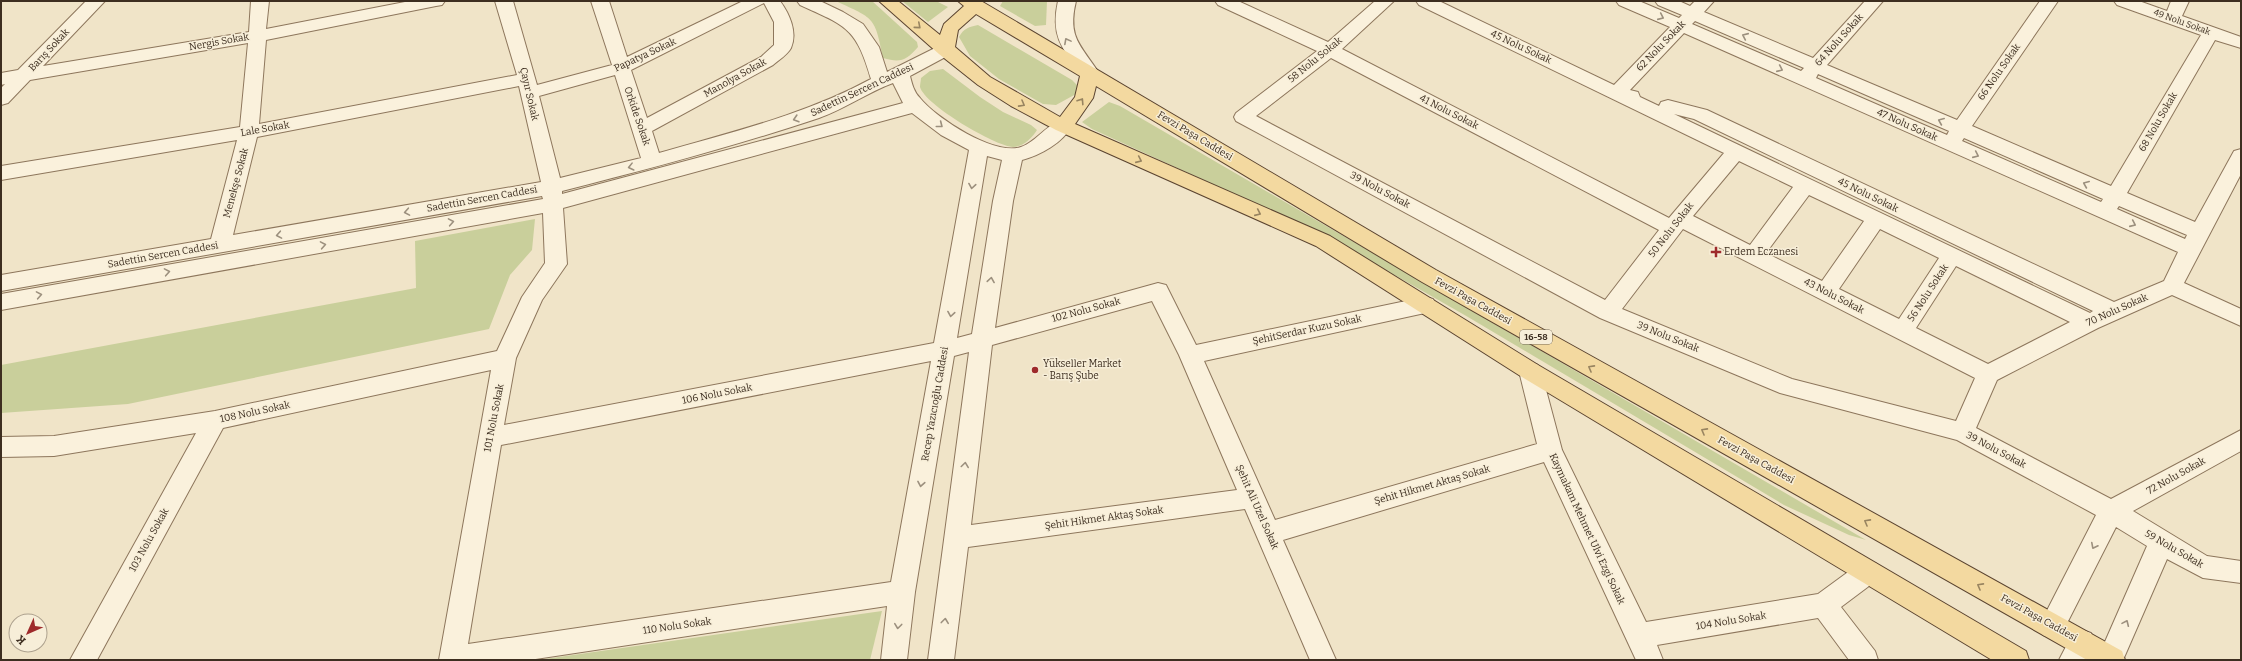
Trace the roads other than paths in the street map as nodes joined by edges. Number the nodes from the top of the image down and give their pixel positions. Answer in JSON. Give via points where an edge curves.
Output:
{"nodes":[{"id":1,"x":96,"y":1,"type":"edge"},
{"id":2,"x":260,"y":1,"type":"edge"},
{"id":3,"x":436,"y":1,"type":"edge"},
{"id":4,"x":504,"y":1,"type":"edge"},
{"id":5,"x":600,"y":1,"type":"edge"},
{"id":6,"x":756,"y":1,"type":"edge"},
{"id":7,"x":771,"y":1,"type":"edge"},
{"id":8,"x":806,"y":1,"type":"edge"},
{"id":9,"x":888,"y":1,"type":"edge"},
{"id":10,"x":1067,"y":1,"type":"edge"},
{"id":11,"x":1224,"y":1,"type":"edge"},
{"id":12,"x":1385,"y":1,"type":"edge"},
{"id":13,"x":1425,"y":1,"type":"edge"},
{"id":14,"x":1625,"y":1,"type":"edge"},
{"id":15,"x":1664,"y":1,"type":"edge"},
{"id":16,"x":1874,"y":1,"type":"edge"},
{"id":17,"x":2049,"y":1,"type":"edge"},
{"id":18,"x":2123,"y":1,"type":"edge"},
{"id":19,"x":2180,"y":1,"type":"edge"},
{"id":20,"x":975,"y":2,"type":"edge"},
{"id":21,"x":1693,"y":13,"type":"edge"},
{"id":22,"x":2172,"y":18,"type":"junction"},
{"id":23,"x":2211,"y":32,"type":"junction"},
{"id":24,"x":257,"y":36,"type":"junction"},
{"id":25,"x":2241,"y":43,"type":"edge"},
{"id":26,"x":945,"y":50,"type":"junction"},
{"id":27,"x":1330,"y":50,"type":"junction"},
{"id":28,"x":620,"y":68,"type":"junction"},
{"id":29,"x":1090,"y":73,"type":"junction"},
{"id":30,"x":1809,"y":73,"type":"junction"},
{"id":31,"x":900,"y":74,"type":"junction"},
{"id":32,"x":24,"y":77,"type":"junction"},
{"id":33,"x":1,"y":79,"type":"edge"},
{"id":34,"x":880,"y":80,"type":"junction"},
{"id":35,"x":528,"y":86,"type":"junction"},
{"id":36,"x":1617,"y":92,"type":"junction"},
{"id":37,"x":1,"y":99,"type":"edge"},
{"id":38,"x":916,"y":106,"type":"junction"},
{"id":39,"x":1243,"y":117,"type":"joint"},
{"id":40,"x":1063,"y":126,"type":"junction"},
{"id":41,"x":641,"y":129,"type":"junction"},
{"id":42,"x":250,"y":132,"type":"junction"},
{"id":43,"x":1955,"y":136,"type":"junction"},
{"id":44,"x":979,"y":148,"type":"junction"},
{"id":45,"x":1737,"y":150,"type":"junction"},
{"id":46,"x":1013,"y":155,"type":"junction"},
{"id":47,"x":2241,"y":156,"type":"edge"},
{"id":48,"x":652,"y":162,"type":"junction"},
{"id":49,"x":1,"y":173,"type":"edge"},
{"id":50,"x":1806,"y":184,"type":"junction"},
{"id":51,"x":553,"y":196,"type":"junction"},
{"id":52,"x":2110,"y":204,"type":"junction"},
{"id":53,"x":1877,"y":218,"type":"junction"},
{"id":54,"x":1675,"y":223,"type":"junction"},
{"id":55,"x":2194,"y":240,"type":"junction"},
{"id":56,"x":220,"y":245,"type":"junction"},
{"id":57,"x":1952,"y":255,"type":"junction"},
{"id":58,"x":1753,"y":256,"type":"junction"},
{"id":59,"x":1,"y":284,"type":"edge"},
{"id":60,"x":2172,"y":286,"type":"junction"},
{"id":61,"x":1825,"y":292,"type":"junction"},
{"id":62,"x":1,"y":302,"type":"edge"},
{"id":63,"x":1425,"y":305,"type":"junction"},
{"id":64,"x":1608,"y":312,"type":"junction"},
{"id":65,"x":2114,"y":312,"type":"junction"},
{"id":66,"x":2241,"y":318,"type":"edge"},
{"id":67,"x":2090,"y":322,"type":"junction"},
{"id":68,"x":1903,"y":331,"type":"junction"},
{"id":69,"x":982,"y":338,"type":"junction"},
{"id":70,"x":945,"y":350,"type":"junction"},
{"id":71,"x":1190,"y":355,"type":"junction"},
{"id":72,"x":505,"y":358,"type":"junction"},
{"id":73,"x":1530,"y":370,"type":"junction"},
{"id":74,"x":1988,"y":374,"type":"junction"},
{"id":75,"x":215,"y":420,"type":"junction"},
{"id":76,"x":1963,"y":432,"type":"junction"},
{"id":77,"x":490,"y":437,"type":"junction"},
{"id":78,"x":2241,"y":440,"type":"edge"},
{"id":79,"x":1,"y":448,"type":"edge"},
{"id":80,"x":1550,"y":450,"type":"junction"},
{"id":81,"x":1252,"y":498,"type":"junction"},
{"id":82,"x":2112,"y":511,"type":"junction"},
{"id":83,"x":1269,"y":533,"type":"junction"},
{"id":84,"x":955,"y":538,"type":"junction"},
{"id":85,"x":2162,"y":542,"type":"junction"},
{"id":86,"x":1868,"y":572,"type":"junction"},
{"id":87,"x":2241,"y":572,"type":"edge"},
{"id":88,"x":902,"y":592,"type":"junction"},
{"id":89,"x":1824,"y":605,"type":"junction"},
{"id":90,"x":2052,"y":626,"type":"junction"},
{"id":91,"x":1638,"y":636,"type":"junction"},
{"id":92,"x":2077,"y":651,"type":"edge"},
{"id":93,"x":2111,"y":659,"type":"edge"},
{"id":94,"x":83,"y":660,"type":"edge"},
{"id":95,"x":452,"y":660,"type":"edge"},
{"id":96,"x":894,"y":660,"type":"edge"},
{"id":97,"x":940,"y":660,"type":"edge"},
{"id":98,"x":1323,"y":660,"type":"edge"},
{"id":99,"x":1650,"y":660,"type":"edge"},
{"id":100,"x":1865,"y":660,"type":"edge"},
{"id":101,"x":2016,"y":660,"type":"edge"}],
"edges":[{"from":1,"to":32,"type":"street","name":"Barış Sokak"},
{"from":2,"to":24,"type":"street","name":"Menekşe Sokak"},
{"from":3,"to":24,"type":"street","name":"Nergis Sokak"},
{"from":4,"to":35,"type":"street","name":"Çayır Sokak"},
{"from":5,"to":28,"type":"street","name":"Orkide Sokak"},
{"from":6,"to":28,"type":"street","name":"Papatya Sokak"},
{"from":7,"to":41,"type":"street","name":"Manolya Sokak","via":[[782,16],[785,31],[783,47],[767,61]]},
{"from":8,"to":34,"type":"street","via":[[856,26],[868,40]]},
{"from":9,"to":26,"type":"main road","one_way":true},
{"from":29,"to":10,"type":"street","one_way":true,"via":[[1064,39],[1063,14]]},
{"from":11,"to":27,"type":"street","name":"41 Nolu Sokak"},
{"from":12,"to":27,"type":"street","name":"58 Nolu Sokak"},
{"from":13,"to":36,"type":"street","name":"45 Nolu Sokak"},
{"from":14,"to":21,"type":"street","name":"47 Nolu Sokak","one_way":true},
{"from":15,"to":21,"type":"street","name":"47 Nolu Sokak"},
{"from":16,"to":30,"type":"street","name":"64 Nolu Sokak"},
{"from":17,"to":43,"type":"street","name":"66 Nolu Sokak"},
{"from":18,"to":22,"type":"street","name":"49 Nolu Sokak"},
{"from":19,"to":22,"type":"street"},
{"from":20,"to":26,"type":"main road","via":[[950,28]]},
{"from":20,"to":29,"type":"main road","name":"Fevzi Paşa Caddesi","number":"16-58"},
{"from":21,"to":30,"type":"street","name":"47 Nolu Sokak"},
{"from":21,"to":36,"type":"street","name":"62 Nolu Sokak"},
{"from":22,"to":23,"type":"street","name":"49 Nolu Sokak"},
{"from":23,"to":25,"type":"street","name":"49 Nolu Sokak"},
{"from":23,"to":52,"type":"street","name":"68 Nolu Sokak"},
{"from":24,"to":32,"type":"street","name":"Nergis Sokak"},
{"from":24,"to":42,"type":"street","name":"Menekşe Sokak"},
{"from":26,"to":31,"type":"street","name":"Sadettin Sercen Caddesi"},
{"from":26,"to":40,"type":"main road","one_way":true,"via":[[984,81]]},
{"from":27,"to":39,"type":"street","name":"58 Nolu Sokak"},
{"from":27,"to":54,"type":"street","name":"41 Nolu Sokak"},
{"from":28,"to":35,"type":"street","name":"Papatya Sokak"},
{"from":28,"to":41,"type":"street","name":"Orkide Sokak"},
{"from":40,"to":29,"type":"main road","one_way":true,"via":[[1084,98]]},
{"from":90,"to":29,"type":"main road","name":"Fevzi Paşa Caddesi","number":"16-58","one_way":true,"via":[[1429,276]]},
{"from":30,"to":43,"type":"street","name":"47 Nolu Sokak"},
{"from":31,"to":34,"type":"street","name":"Sadettin Sercen Caddesi"},
{"from":31,"to":38,"type":"street","via":[[903,88]]},
{"from":32,"to":33,"type":"street","name":"Nergis Sokak"},
{"from":32,"to":37,"type":"street","name":"Barış Sokak"},
{"from":34,"to":48,"type":"street","name":"Sadettin Sercen Caddesi","one_way":true,"via":[[854,96],[814,113]]},
{"from":35,"to":42,"type":"street","name":"Lale Sokak"},
{"from":35,"to":51,"type":"street","name":"Çayır Sokak"},
{"from":36,"to":45,"type":"street","name":"45 Nolu Sokak"},
{"from":36,"to":65,"type":"street","name":"45 Nolu Sokak","via":[[1700,114]]},
{"from":38,"to":44,"type":"street","one_way":true,"via":[[946,129]]},
{"from":38,"to":51,"type":"street","name":"Sadettin Sercen Caddesi"},
{"from":39,"to":64,"type":"street","name":"39 Nolu Sokak"},
{"from":40,"to":46,"type":"street","via":[[1030,151]]},
{"from":40,"to":63,"type":"main road","one_way":true,"via":[[1322,241]]},
{"from":41,"to":48,"type":"street","name":"Orkide Sokak"},
{"from":42,"to":49,"type":"street","name":"Lale Sokak"},
{"from":42,"to":56,"type":"street","name":"Menekşe Sokak"},
{"from":43,"to":52,"type":"street","name":"47 Nolu Sokak"},
{"from":44,"to":46,"type":"street"},
{"from":44,"to":70,"type":"street","name":"Recep Yazıcıoğlu Caddesi","one_way":true},
{"from":45,"to":50,"type":"street","name":"45 Nolu Sokak"},
{"from":45,"to":54,"type":"street","name":"50 Nolu Sokak"},
{"from":69,"to":46,"type":"street","one_way":true,"via":[[1003,201]]},
{"from":47,"to":55,"type":"street"},
{"from":48,"to":51,"type":"street","name":"Sadettin Sercen Caddesi","one_way":true},
{"from":50,"to":53,"type":"street","name":"45 Nolu Sokak"},
{"from":50,"to":58,"type":"street"},
{"from":51,"to":56,"type":"street","name":"Sadettin Sercen Caddesi","one_way":true},
{"from":62,"to":51,"type":"street","name":"Sadettin Sercen Caddesi","one_way":true},
{"from":51,"to":72,"type":"street","name":"101 Nolu Sokak","via":[[556,264],[533,297]]},
{"from":52,"to":55,"type":"street","name":"47 Nolu Sokak"},
{"from":53,"to":57,"type":"street","name":"45 Nolu Sokak"},
{"from":53,"to":61,"type":"street"},
{"from":54,"to":58,"type":"street","name":"43 Nolu Sokak"},
{"from":54,"to":64,"type":"street","name":"50 Nolu Sokak"},
{"from":55,"to":60,"type":"street"},
{"from":56,"to":59,"type":"street","name":"Sadettin Sercen Caddesi"},
{"from":57,"to":67,"type":"street","name":"45 Nolu Sokak"},
{"from":57,"to":68,"type":"street","name":"56 Nolu Sokak"},
{"from":58,"to":61,"type":"street","name":"43 Nolu Sokak"},
{"from":60,"to":65,"type":"street","name":"70 Nolu Sokak"},
{"from":60,"to":66,"type":"street"},
{"from":61,"to":68,"type":"street","name":"43 Nolu Sokak"},
{"from":63,"to":71,"type":"street","name":"ŞehitSerdar Kuzu Sokak"},
{"from":63,"to":73,"type":"main road"},
{"from":64,"to":76,"type":"street","name":"39 Nolu Sokak","via":[[1788,387]]},
{"from":65,"to":67,"type":"street","name":"70 Nolu Sokak"},
{"from":67,"to":74,"type":"street","name":"70 Nolu Sokak"},
{"from":68,"to":74,"type":"street","name":"43 Nolu Sokak"},
{"from":69,"to":70,"type":"street","name":"102 Nolu Sokak"},
{"from":69,"to":71,"type":"street","name":"102 Nolu Sokak","via":[[1158,291]]},
{"from":84,"to":69,"type":"street","one_way":true},
{"from":70,"to":77,"type":"street","name":"106 Nolu Sokak"},
{"from":70,"to":88,"type":"street","name":"Recep Yazıcıoğlu Caddesi","one_way":true},
{"from":71,"to":81,"type":"street","name":"Şehit Ali Uzel Sokak"},
{"from":72,"to":75,"type":"street","name":"108 Nolu Sokak"},
{"from":72,"to":77,"type":"street","name":"101 Nolu Sokak"},
{"from":73,"to":80,"type":"street","name":"Kaymakam Mehmet Ulvi Ezgi Sokak"},
{"from":73,"to":86,"type":"main road"},
{"from":74,"to":76,"type":"street"},
{"from":75,"to":79,"type":"street","name":"108 Nolu Sokak","via":[[54,446]]},
{"from":75,"to":94,"type":"street","name":"103 Nolu Sokak"},
{"from":76,"to":82,"type":"street","name":"39 Nolu Sokak"},
{"from":77,"to":95,"type":"street","name":"101 Nolu Sokak"},
{"from":78,"to":82,"type":"street","name":"72 Nolu Sokak"},
{"from":80,"to":83,"type":"street","name":"Şehit Hikmet Aktaş Sokak"},
{"from":80,"to":91,"type":"street","name":"Kaymakam Mehmet Ulvi Ezgi Sokak"},
{"from":81,"to":83,"type":"street","name":"Şehit Ali Uzel Sokak"},
{"from":81,"to":84,"type":"street","name":"Şehit Hikmet Aktaş Sokak"},
{"from":82,"to":85,"type":"street","name":"59 Nolu Sokak"},
{"from":82,"to":90,"type":"street","one_way":true},
{"from":83,"to":98,"type":"street","name":"Şehit Ali Uzel Sokak"},
{"from":97,"to":84,"type":"street","one_way":true},
{"from":85,"to":87,"type":"street","name":"59 Nolu Sokak","via":[[2203,567]]},
{"from":93,"to":85,"type":"street","one_way":true},
{"from":86,"to":89,"type":"street"},
{"from":86,"to":101,"type":"main road"},
{"from":88,"to":95,"type":"street","name":"110 Nolu Sokak"},
{"from":88,"to":96,"type":"street","name":"Recep Yazıcıoğlu Caddesi","one_way":true},
{"from":89,"to":91,"type":"street","name":"104 Nolu Sokak"},
{"from":89,"to":100,"type":"street"},
{"from":90,"to":92,"type":"main road","name":"Fevzi Paşa Caddesi","number":"16-58"},
{"from":91,"to":99,"type":"street","name":"Kaymakam Mehmet Ulvi Ezgi Sokak"},
{"from":92,"to":93,"type":"main road","name":"Fevzi Paşa Caddesi","number":"16-58"}]}
